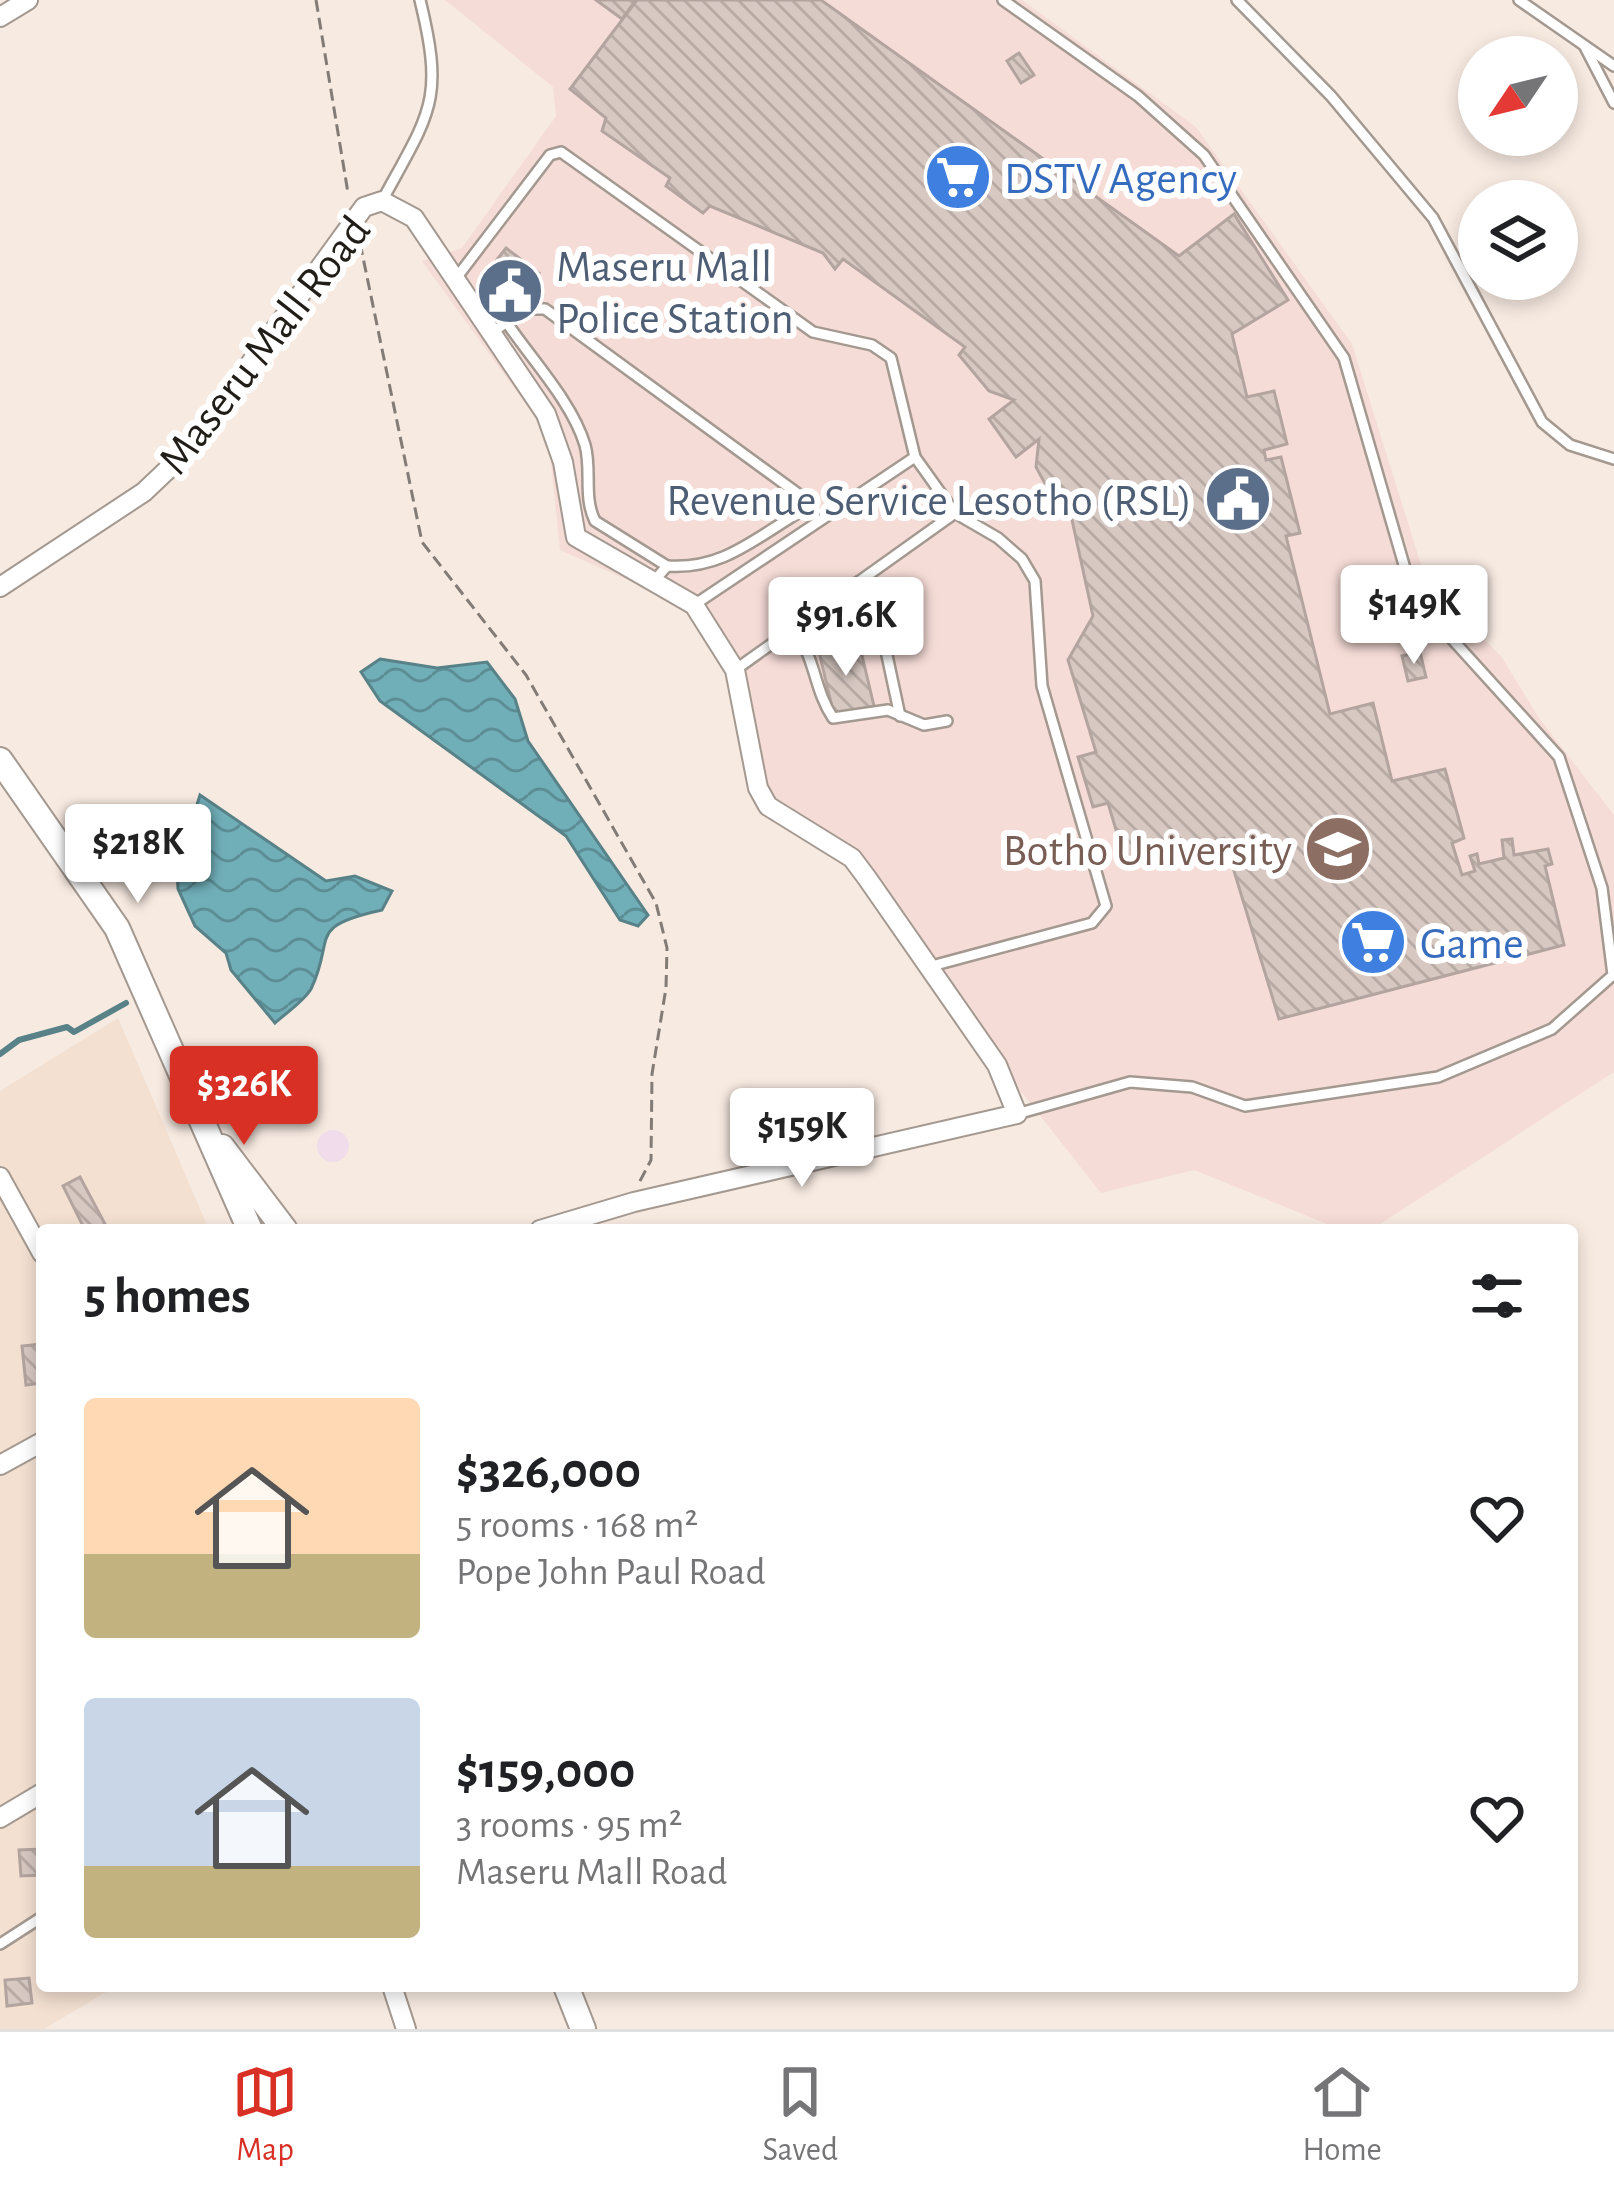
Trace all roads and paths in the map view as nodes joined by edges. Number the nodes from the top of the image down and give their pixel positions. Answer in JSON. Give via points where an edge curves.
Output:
{"nodes":[{"id":1,"x":27,"y":0,"type":"edge"},
{"id":2,"x":316,"y":0,"type":"edge"},
{"id":3,"x":420,"y":0,"type":"edge"},
{"id":4,"x":1004,"y":0,"type":"edge"},
{"id":5,"x":1237,"y":0,"type":"edge"},
{"id":6,"x":1519,"y":0,"type":"edge"},
{"id":7,"x":0,"y":17,"type":"edge"},
{"id":8,"x":1583,"y":42,"type":"junction"},
{"id":9,"x":1614,"y":66,"type":"edge"},
{"id":10,"x":1614,"y":104,"type":"edge"},
{"id":11,"x":382,"y":201,"type":"junction"},
{"id":12,"x":353,"y":220,"type":"junction"},
{"id":13,"x":457,"y":278,"type":"junction"},
{"id":14,"x":498,"y":328,"type":"junction"},
{"id":15,"x":915,"y":457,"type":"junction"},
{"id":16,"x":1614,"y":459,"type":"edge"},
{"id":17,"x":955,"y":513,"type":"junction"},
{"id":18,"x":660,"y":573,"type":"junction"},
{"id":19,"x":858,"y":582,"type":"junction"},
{"id":20,"x":0,"y":587,"type":"edge"},
{"id":21,"x":694,"y":605,"type":"junction"},
{"id":22,"x":876,"y":617,"type":"junction"},
{"id":23,"x":794,"y":629,"type":"junction"},
{"id":24,"x":808,"y":650,"type":"junction"},
{"id":25,"x":735,"y":670,"type":"junction"},
{"id":26,"x":900,"y":716,"type":"junction"},
{"id":27,"x":947,"y":721,"type":"dead end"},
{"id":28,"x":2,"y":764,"type":"edge"},
{"id":29,"x":928,"y":967,"type":"junction"},
{"id":30,"x":185,"y":1090,"type":"junction"},
{"id":31,"x":1017,"y":1114,"type":"junction"},
{"id":32,"x":0,"y":1177,"type":"edge"},
{"id":33,"x":628,"y":1204,"type":"junction"},
{"id":34,"x":574,"y":1220,"type":"junction"},
{"id":35,"x":247,"y":1224,"type":"edge"},
{"id":36,"x":285,"y":1224,"type":"edge"},
{"id":37,"x":561,"y":1224,"type":"edge"},
{"id":38,"x":565,"y":1224,"type":"edge"},
{"id":39,"x":36,"y":1242,"type":"edge"},
{"id":40,"x":36,"y":1445,"type":"edge"},
{"id":41,"x":0,"y":1465,"type":"edge"},
{"id":42,"x":36,"y":1797,"type":"edge"},
{"id":43,"x":0,"y":1818,"type":"edge"},
{"id":44,"x":36,"y":1921,"type":"edge"},
{"id":45,"x":0,"y":1944,"type":"edge"},
{"id":46,"x":394,"y":1992,"type":"edge"},
{"id":47,"x":568,"y":1992,"type":"edge"},
{"id":48,"x":406,"y":2029,"type":"edge"},
{"id":49,"x":583,"y":2029,"type":"edge"}],
"edges":[{"from":1,"to":7,"type":"street"},
{"from":2,"to":12,"type":"path"},
{"from":3,"to":11,"type":"lane","via":[[434,57],[433,105]]},
{"from":4,"to":31,"type":"lane","via":[[1138,96],[1204,155],[1344,358],[1413,596],[1559,757],[1602,888],[1613,975],[1552,1029],[1438,1077],[1245,1106],[1192,1087],[1130,1082]]},
{"from":5,"to":16,"type":"lane","via":[[1433,218],[1542,422],[1570,445]]},
{"from":6,"to":8,"type":"lane"},
{"from":8,"to":9,"type":"lane"},
{"from":8,"to":10,"type":"lane"},
{"from":11,"to":12,"type":"street","name":"Maseru Mall Road"},
{"from":11,"to":13,"type":"street","name":"Maseru Mall Road","via":[[414,218]]},
{"from":12,"to":20,"type":"street","name":"Maseru Mall Road","via":[[186,452],[144,492]]},
{"from":12,"to":33,"type":"path","via":[[422,542],[526,675],[656,903],[667,948],[651,1160]]},
{"from":13,"to":14,"type":"street","name":"Maseru Mall Road"},
{"from":13,"to":15,"type":"lane","via":[[550,155],[566,154],[813,332],[882,350],[898,372]]},
{"from":14,"to":18,"type":"street","name":"Maseru Mall Road","via":[[556,436],[576,537]]},
{"from":14,"to":18,"type":"lane","via":[[525,309],[544,310],[801,496],[798,513],[707,567]]},
{"from":15,"to":17,"type":"lane"},
{"from":15,"to":21,"type":"lane"},
{"from":17,"to":19,"type":"lane"},
{"from":17,"to":29,"type":"lane","via":[[998,538],[1035,581],[1042,686],[1106,906],[1092,923]]},
{"from":18,"to":21,"type":"street","name":"Maseru Mall Road"},
{"from":19,"to":22,"type":"lane"},
{"from":19,"to":23,"type":"lane"},
{"from":21,"to":25,"type":"street","name":"Maseru Mall Road"},
{"from":22,"to":24,"type":"lane","via":[[857,638]]},
{"from":22,"to":26,"type":"lane"},
{"from":23,"to":24,"type":"lane"},
{"from":23,"to":25,"type":"lane"},
{"from":24,"to":26,"type":"lane","via":[[833,718],[888,710]]},
{"from":25,"to":29,"type":"street","name":"Maseru Mall Road","via":[[768,806],[852,858]]},
{"from":26,"to":27,"type":"lane"},
{"from":28,"to":30,"type":"main road","via":[[117,928]]},
{"from":29,"to":31,"type":"street","name":"Maseru Mall Road","via":[[997,1064]]},
{"from":30,"to":35,"type":"main road"},
{"from":30,"to":36,"type":"main road"},
{"from":31,"to":33,"type":"street"},
{"from":32,"to":39,"type":"street"},
{"from":33,"to":34,"type":"street"},
{"from":34,"to":37,"type":"street"},
{"from":34,"to":38,"type":"street"},
{"from":40,"to":41,"type":"street"},
{"from":42,"to":43,"type":"street"},
{"from":44,"to":45,"type":"lane"},
{"from":46,"to":48,"type":"street"},
{"from":47,"to":49,"type":"main road"}]}
